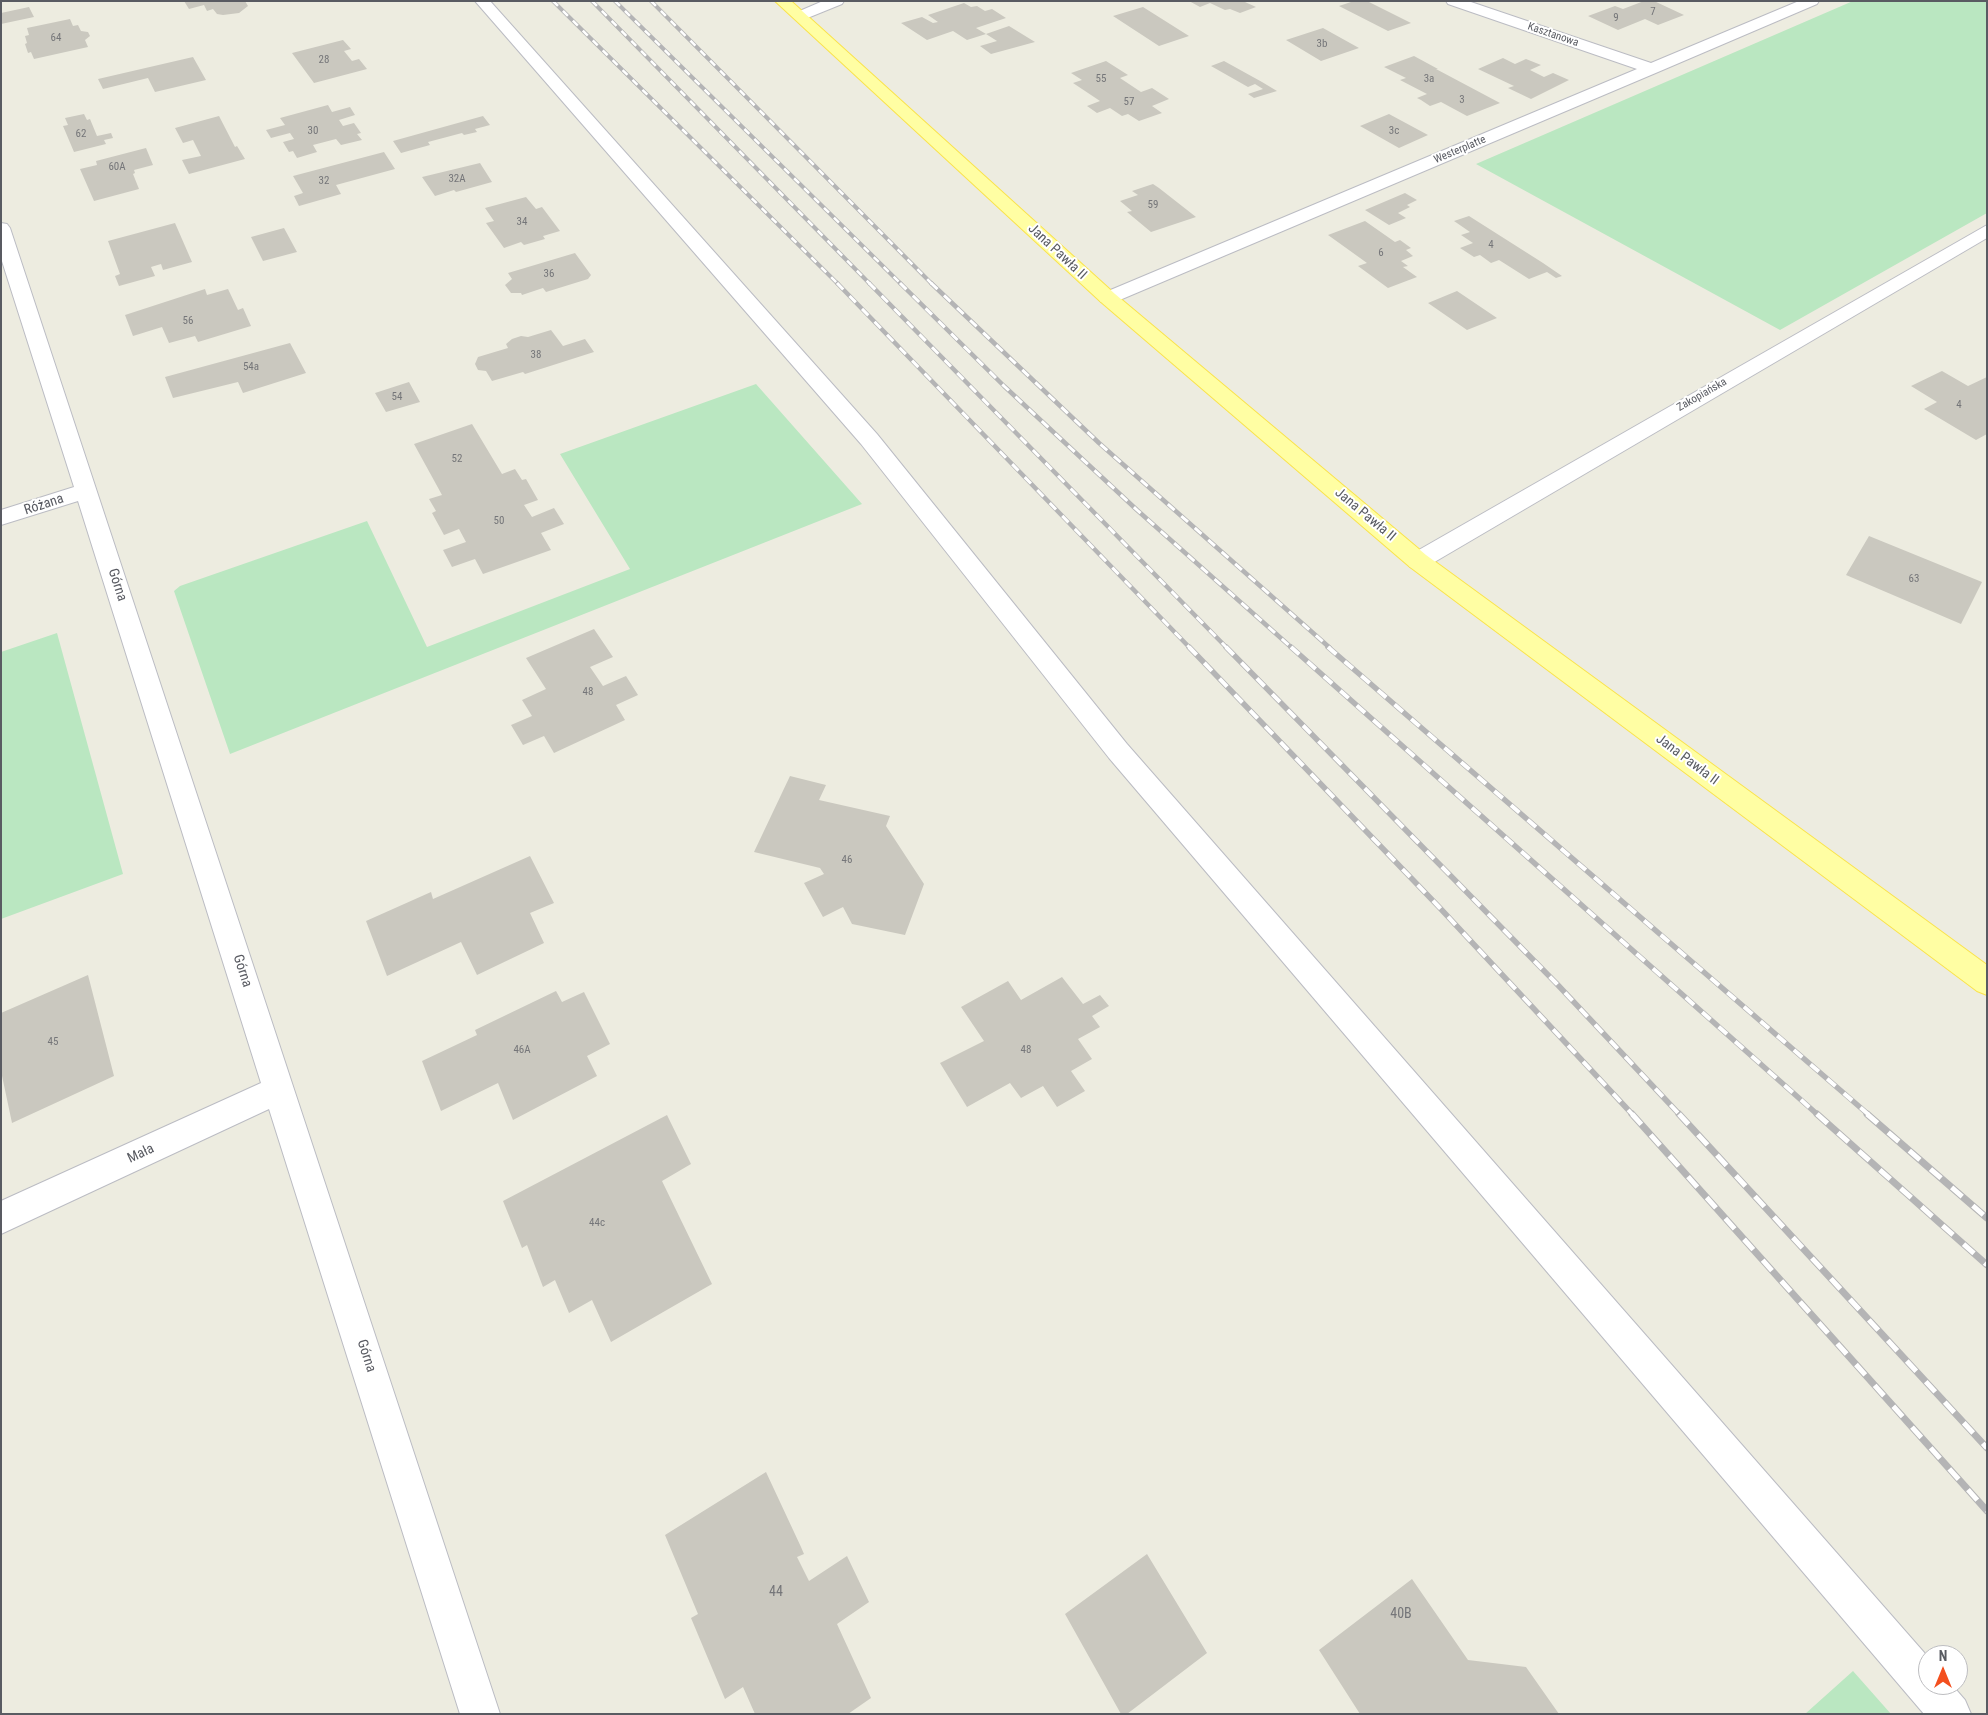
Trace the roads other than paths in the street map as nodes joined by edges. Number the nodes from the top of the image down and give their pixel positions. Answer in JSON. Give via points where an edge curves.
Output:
{"nodes":[{"id":1,"x":482,"y":1,"type":"edge"},
{"id":2,"x":782,"y":1,"type":"edge"},
{"id":3,"x":837,"y":1,"type":"edge"},
{"id":4,"x":1454,"y":1,"type":"edge"},
{"id":5,"x":1812,"y":1,"type":"edge"},
{"id":6,"x":800,"y":16,"type":"junction"},
{"id":7,"x":1652,"y":69,"type":"junction"},
{"id":8,"x":1,"y":228,"type":"edge"},
{"id":9,"x":1987,"y":230,"type":"edge"},
{"id":10,"x":1108,"y":298,"type":"junction"},
{"id":11,"x":86,"y":491,"type":"junction"},
{"id":12,"x":1,"y":518,"type":"edge"},
{"id":13,"x":1418,"y":560,"type":"junction"},
{"id":14,"x":1987,"y":982,"type":"edge"},
{"id":15,"x":280,"y":1089,"type":"junction"},
{"id":16,"x":1,"y":1218,"type":"edge"},
{"id":17,"x":480,"y":1714,"type":"edge"},
{"id":18,"x":1951,"y":1714,"type":"edge"}],
"edges":[{"from":1,"to":18,"type":"street","via":[[868,439],[1118,751]]},
{"from":2,"to":6,"type":"main road","name":"Jana Pawła II"},
{"from":3,"to":6,"type":"street"},
{"from":4,"to":7,"type":"street","name":"Kasztanowa"},
{"from":5,"to":7,"type":"street","name":"Westerplatte"},
{"from":6,"to":10,"type":"main road","name":"Jana Pawła II"},
{"from":7,"to":10,"type":"street","name":"Westerplatte"},
{"from":8,"to":11,"type":"street","name":"Górna"},
{"from":9,"to":13,"type":"street","name":"Zakopiańska"},
{"from":10,"to":13,"type":"main road","name":"Jana Pawła II"},
{"from":11,"to":12,"type":"street","name":"Różana"},
{"from":11,"to":15,"type":"street","name":"Górna"},
{"from":13,"to":14,"type":"main road","name":"Jana Pawła II"},
{"from":15,"to":16,"type":"street","name":"Mała"},
{"from":15,"to":17,"type":"street","name":"Górna"}]}
